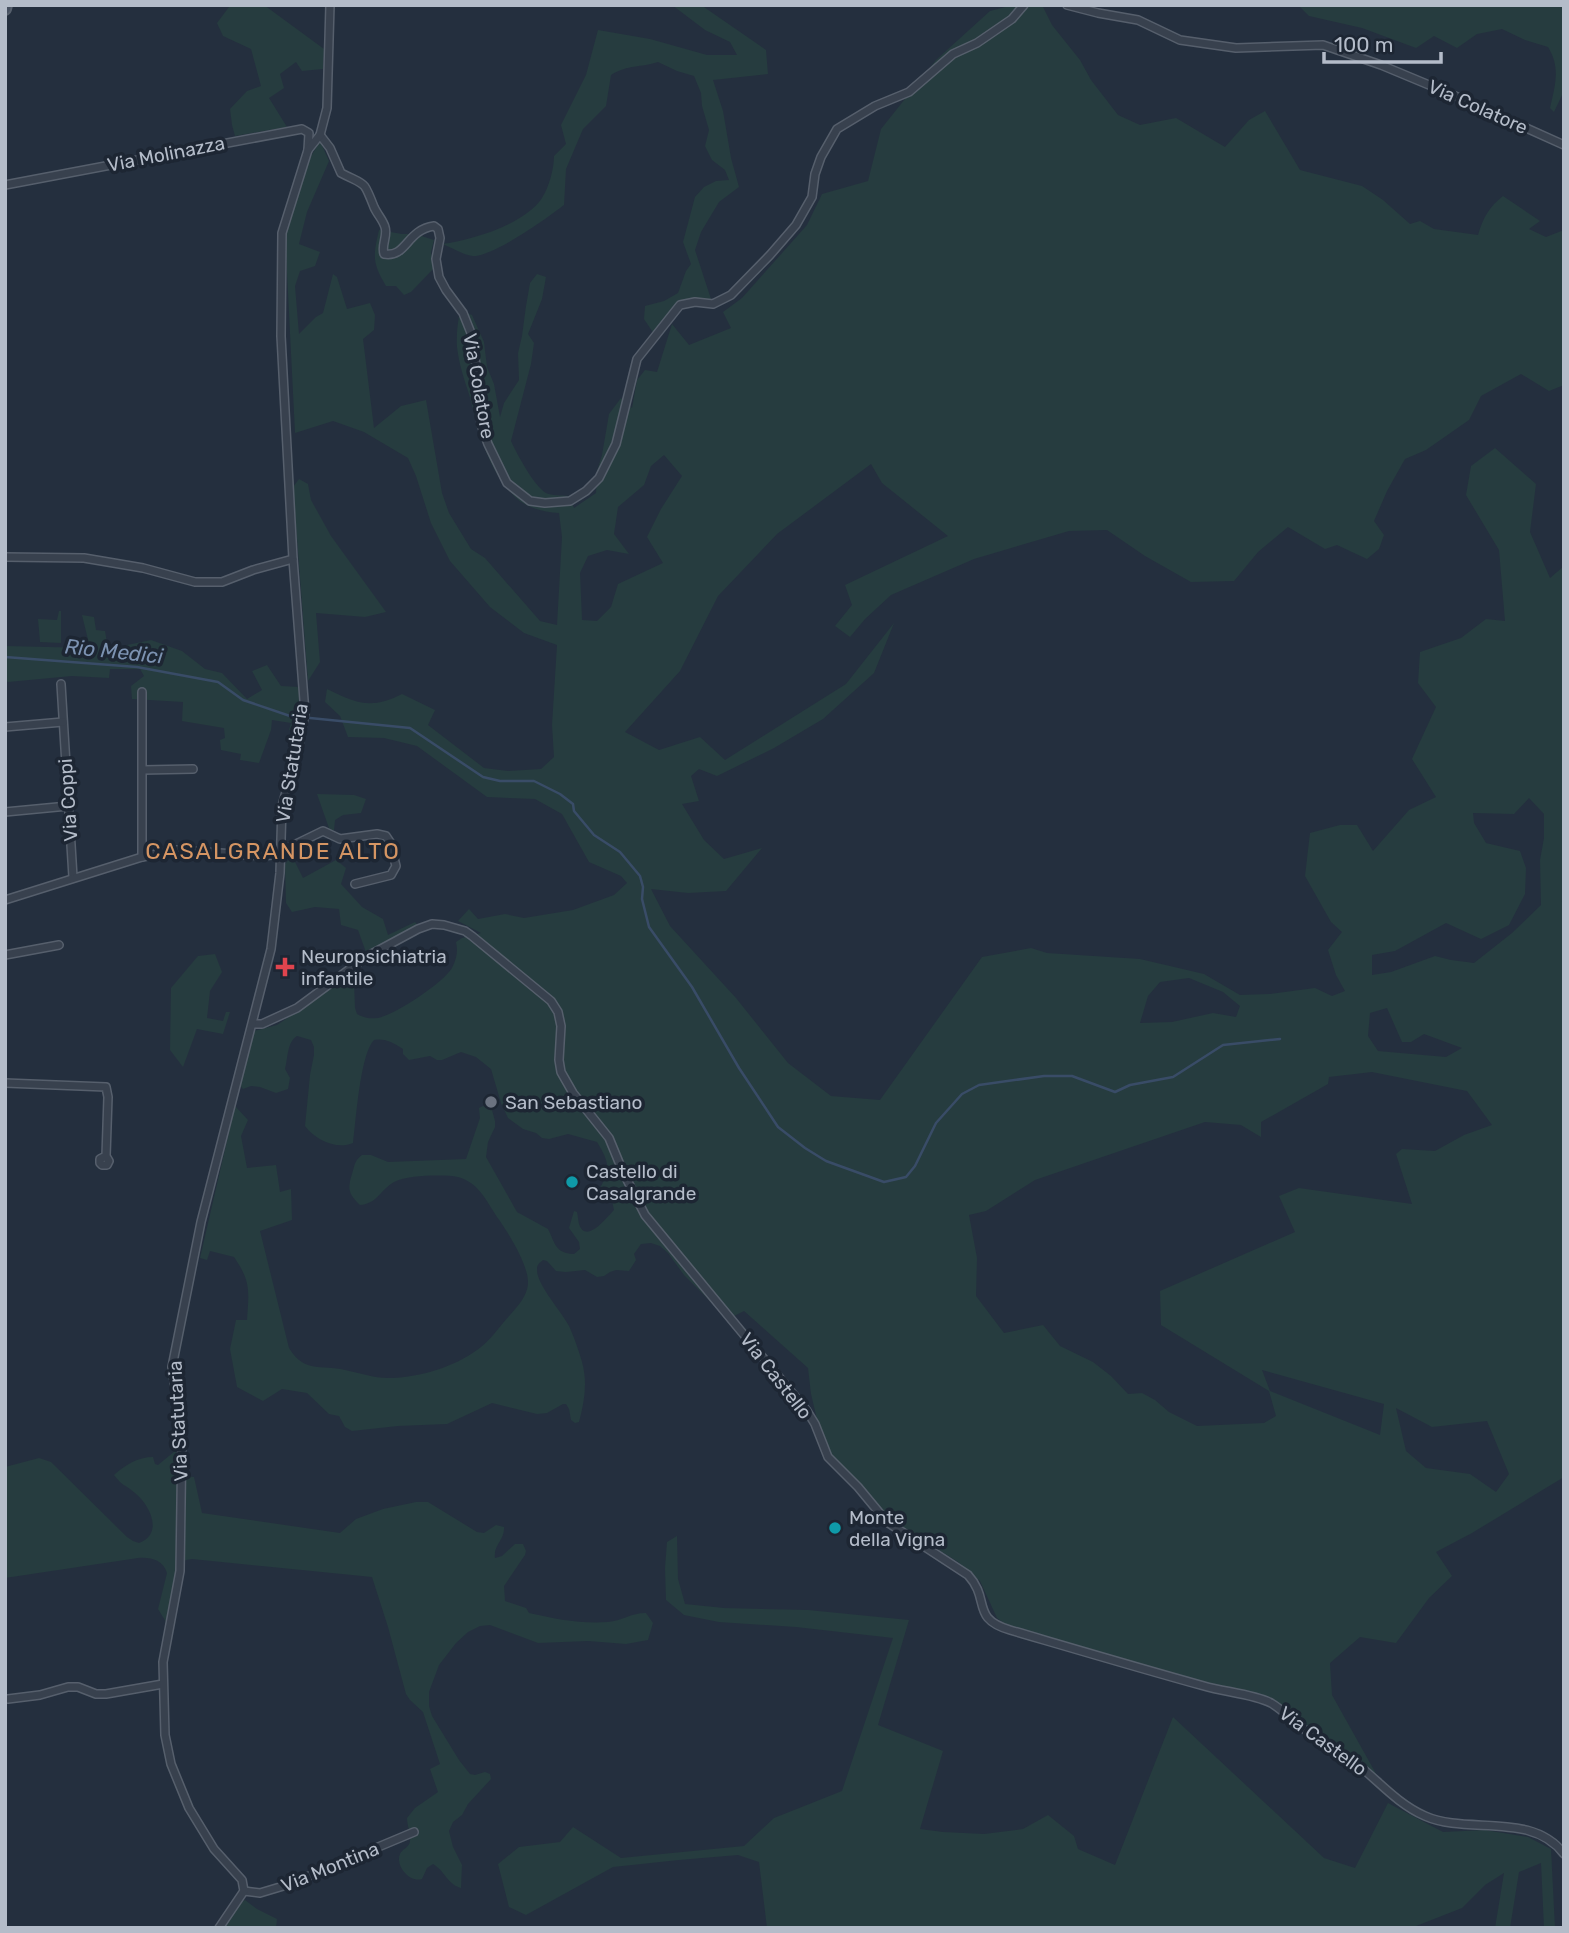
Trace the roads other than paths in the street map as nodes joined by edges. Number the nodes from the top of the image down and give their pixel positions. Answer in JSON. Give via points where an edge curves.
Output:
{"nodes":[{"id":1,"x":330,"y":5,"type":"edge"},
{"id":2,"x":1024,"y":5,"type":"edge"},
{"id":3,"x":1067,"y":5,"type":"edge"},
{"id":4,"x":320,"y":135,"type":"junction"},
{"id":5,"x":1564,"y":145,"type":"edge"},
{"id":6,"x":308,"y":149,"type":"junction"},
{"id":7,"x":5,"y":184,"type":"edge"},
{"id":8,"x":5,"y":557,"type":"edge"},
{"id":9,"x":293,"y":559,"type":"junction"},
{"id":10,"x":61,"y":684,"type":"dead end"},
{"id":11,"x":142,"y":692,"type":"dead end"},
{"id":12,"x":63,"y":722,"type":"junction"},
{"id":13,"x":5,"y":727,"type":"edge"},
{"id":14,"x":193,"y":769,"type":"dead end"},
{"id":15,"x":143,"y":770,"type":"junction"},
{"id":16,"x":68,"y":806,"type":"junction"},
{"id":17,"x":5,"y":812,"type":"edge"},
{"id":18,"x":280,"y":854,"type":"junction"},
{"id":19,"x":142,"y":857,"type":"junction"},
{"id":20,"x":73,"y":877,"type":"junction"},
{"id":21,"x":355,"y":884,"type":"dead end"},
{"id":22,"x":5,"y":900,"type":"edge"},
{"id":23,"x":60,"y":944,"type":"dead end"},
{"id":24,"x":5,"y":955,"type":"edge"},
{"id":25,"x":253,"y":1024,"type":"junction"},
{"id":26,"x":5,"y":1083,"type":"edge"},
{"id":27,"x":106,"y":1156,"type":"dead end"},
{"id":28,"x":163,"y":1685,"type":"junction"},
{"id":29,"x":8,"y":1699,"type":"dead end"},
{"id":30,"x":414,"y":1832,"type":"dead end"},
{"id":31,"x":1564,"y":1854,"type":"edge"},
{"id":32,"x":244,"y":1891,"type":"junction"},
{"id":33,"x":219,"y":1928,"type":"edge"}],
"edges":[{"from":1,"to":4,"type":"street","name":"Via Statutaria","via":[[327,108]]},
{"from":2,"to":4,"type":"street","name":"Via Colatore","via":[[1012,19],[953,54],[909,92],[837,129],[821,157],[811,197],[796,225],[731,295],[713,304],[680,305],[637,359],[616,444],[599,478],[570,501],[530,501],[507,483],[494,459],[481,424],[471,333],[439,276],[438,229],[422,230],[399,253],[384,254],[385,226],[370,192],[363,183],[341,173]]},
{"from":3,"to":5,"type":"street","name":"Via Colatore","via":[[1138,20],[1180,40],[1236,48],[1323,45],[1381,65]]},
{"from":4,"to":6,"type":"street","name":"Via Statutaria"},
{"from":6,"to":7,"type":"street","name":"Via Molinazza","via":[[309,133],[302,129]]},
{"from":6,"to":9,"type":"street","name":"Via Statutaria","via":[[282,233],[281,336]]},
{"from":8,"to":9,"type":"street","via":[[84,558],[195,582],[222,582]]},
{"from":9,"to":18,"type":"street","name":"Via Statutaria","via":[[305,713],[282,806]]},
{"from":10,"to":12,"type":"street","name":"Via Coppi"},
{"from":11,"to":15,"type":"street"},
{"from":12,"to":13,"type":"street"},
{"from":12,"to":16,"type":"street","name":"Via Coppi"},
{"from":14,"to":15,"type":"street"},
{"from":15,"to":19,"type":"street"},
{"from":16,"to":17,"type":"street"},
{"from":16,"to":20,"type":"street","name":"Via Coppi"},
{"from":18,"to":19,"type":"street","via":[[177,850]]},
{"from":18,"to":21,"type":"street","via":[[323,831],[340,839],[386,836],[396,866],[391,874]]},
{"from":18,"to":25,"type":"street","name":"Via Statutaria","via":[[271,946]]},
{"from":19,"to":20,"type":"street"},
{"from":20,"to":22,"type":"street"},
{"from":23,"to":24,"type":"street"},
{"from":25,"to":28,"type":"street","name":"Via Statutaria","via":[[201,1222],[172,1367],[182,1434],[180,1571],[164,1653]]},
{"from":25,"to":31,"type":"street","name":"Via Castello","via":[[297,1008],[366,957],[418,929],[438,924],[468,933],[555,1007],[561,1026],[561,1072],[609,1138],[645,1215],[807,1411],[831,1462],[887,1522],[968,1575],[977,1585],[990,1621],[1262,1699],[1425,1816],[1450,1824],[1489,1824],[1544,1836]]},
{"from":26,"to":27,"type":"street","via":[[106,1087]]},
{"from":28,"to":29,"type":"street","via":[[106,1694],[68,1687]]},
{"from":28,"to":32,"type":"street","name":"Via Statutaria","via":[[165,1735],[177,1780],[189,1808],[214,1849],[242,1880]]},
{"from":30,"to":32,"type":"street","name":"Via Montina","via":[[290,1884],[256,1894]]},
{"from":32,"to":33,"type":"street"}]}
